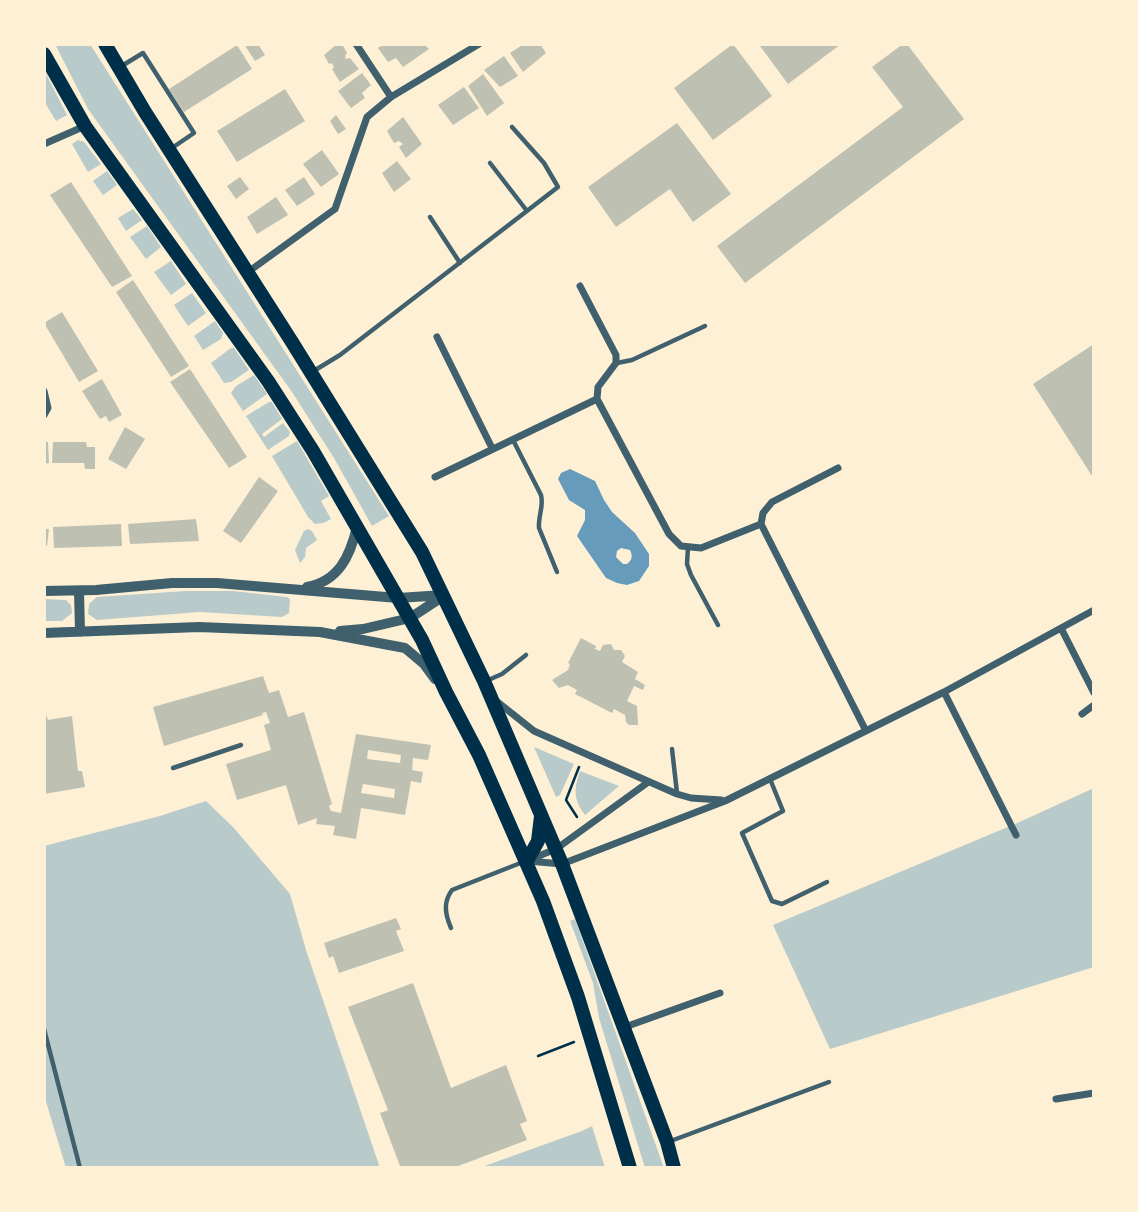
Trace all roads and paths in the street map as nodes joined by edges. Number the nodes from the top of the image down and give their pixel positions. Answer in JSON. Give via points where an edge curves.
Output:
{"nodes":[{"id":1,"x":105,"y":44,"type":"edge"},
{"id":2,"x":356,"y":44,"type":"edge"},
{"id":3,"x":479,"y":44,"type":"edge"},
{"id":4,"x":44,"y":54,"type":"edge"},
{"id":5,"x":119,"y":67,"type":"junction"},
{"id":6,"x":391,"y":97,"type":"junction"},
{"id":7,"x":85,"y":126,"type":"junction"},
{"id":8,"x":512,"y":127,"type":"dead end"},
{"id":9,"x":44,"y":144,"type":"edge"},
{"id":10,"x":169,"y":150,"type":"junction"},
{"id":11,"x":490,"y":163,"type":"dead end"},
{"id":12,"x":527,"y":211,"type":"junction"},
{"id":13,"x":430,"y":217,"type":"dead end"},
{"id":14,"x":460,"y":263,"type":"junction"},
{"id":15,"x":247,"y":273,"type":"junction"},
{"id":16,"x":580,"y":286,"type":"dead end"},
{"id":17,"x":705,"y":326,"type":"dead end"},
{"id":18,"x":437,"y":337,"type":"dead end"},
{"id":19,"x":616,"y":363,"type":"junction"},
{"id":20,"x":311,"y":372,"type":"junction"},
{"id":21,"x":44,"y":391,"type":"edge"},
{"id":22,"x":597,"y":400,"type":"junction"},
{"id":23,"x":44,"y":415,"type":"edge"},
{"id":24,"x":513,"y":439,"type":"junction"},
{"id":25,"x":492,"y":449,"type":"junction"},
{"id":26,"x":838,"y":468,"type":"dead end"},
{"id":27,"x":435,"y":477,"type":"dead end"},
{"id":28,"x":761,"y":524,"type":"junction"},
{"id":29,"x":357,"y":527,"type":"junction"},
{"id":30,"x":688,"y":547,"type":"junction"},
{"id":31,"x":557,"y":572,"type":"dead end"},
{"id":32,"x":293,"y":590,"type":"junction"},
{"id":33,"x":44,"y":591,"type":"edge"},
{"id":34,"x":79,"y":591,"type":"junction"},
{"id":35,"x":444,"y":595,"type":"junction"},
{"id":36,"x":398,"y":598,"type":"junction"},
{"id":37,"x":1094,"y":610,"type":"edge"},
{"id":38,"x":410,"y":618,"type":"junction"},
{"id":39,"x":718,"y":625,"type":"dead end"},
{"id":40,"x":1061,"y":628,"type":"junction"},
{"id":41,"x":80,"y":632,"type":"junction"},
{"id":42,"x":320,"y":632,"type":"junction"},
{"id":43,"x":44,"y":633,"type":"edge"},
{"id":44,"x":526,"y":655,"type":"dead end"},
{"id":45,"x":484,"y":681,"type":"junction"},
{"id":46,"x":446,"y":692,"type":"junction"},
{"id":47,"x":944,"y":692,"type":"junction"},
{"id":48,"x":1094,"y":693,"type":"edge"},
{"id":49,"x":490,"y":696,"type":"junction"},
{"id":50,"x":1094,"y":705,"type":"edge"},
{"id":51,"x":1082,"y":714,"type":"dead end"},
{"id":52,"x":866,"y":731,"type":"junction"},
{"id":53,"x":241,"y":745,"type":"dead end"},
{"id":54,"x":672,"y":749,"type":"dead end"},
{"id":55,"x":579,"y":767,"type":"dead end"},
{"id":56,"x":173,"y":768,"type":"dead end"},
{"id":57,"x":770,"y":779,"type":"junction"},
{"id":58,"x":648,"y":783,"type":"junction"},
{"id":59,"x":677,"y":794,"type":"junction"},
{"id":60,"x":725,"y":801,"type":"junction"},
{"id":61,"x":541,"y":814,"type":"junction"},
{"id":62,"x":579,"y":820,"type":"dead end"},
{"id":63,"x":1016,"y":835,"type":"dead end"},
{"id":64,"x":556,"y":849,"type":"junction"},
{"id":65,"x":527,"y":861,"type":"junction"},
{"id":66,"x":562,"y":864,"type":"junction"},
{"id":67,"x":827,"y":882,"type":"dead end"},
{"id":68,"x":451,"y":928,"type":"dead end"},
{"id":69,"x":720,"y":993,"type":"dead end"},
{"id":70,"x":625,"y":1027,"type":"junction"},
{"id":71,"x":44,"y":1028,"type":"edge"},
{"id":72,"x":588,"y":1037,"type":"junction"},
{"id":73,"x":538,"y":1056,"type":"dead end"},
{"id":74,"x":829,"y":1082,"type":"dead end"},
{"id":75,"x":1094,"y":1093,"type":"edge"},
{"id":76,"x":1056,"y":1099,"type":"dead end"},
{"id":77,"x":667,"y":1142,"type":"junction"},
{"id":78,"x":80,"y":1168,"type":"edge"},
{"id":79,"x":630,"y":1168,"type":"edge"},
{"id":80,"x":674,"y":1168,"type":"edge"}],
"edges":[{"from":1,"to":5,"type":"highway"},
{"from":2,"to":6,"type":"street"},
{"from":3,"to":6,"type":"street"},
{"from":4,"to":7,"type":"highway"},
{"from":5,"to":10,"type":"highway"},
{"from":5,"to":10,"type":"lane","via":[[143,53],[194,133]]},
{"from":6,"to":15,"type":"street","via":[[367,117],[335,209]]},
{"from":7,"to":9,"type":"street"},
{"from":7,"to":29,"type":"highway","via":[[268,381]]},
{"from":8,"to":12,"type":"lane","via":[[558,187]]},
{"from":10,"to":15,"type":"highway"},
{"from":11,"to":12,"type":"lane"},
{"from":12,"to":14,"type":"lane"},
{"from":13,"to":14,"type":"lane"},
{"from":14,"to":20,"type":"lane"},
{"from":15,"to":20,"type":"highway"},
{"from":16,"to":19,"type":"street"},
{"from":17,"to":19,"type":"lane"},
{"from":18,"to":25,"type":"street"},
{"from":19,"to":22,"type":"street","via":[[598,387]]},
{"from":20,"to":35,"type":"highway"},
{"from":21,"to":23,"type":"street","via":[[48,408]]},
{"from":22,"to":24,"type":"street"},
{"from":22,"to":30,"type":"street","via":[[669,534]]},
{"from":24,"to":25,"type":"street"},
{"from":24,"to":31,"type":"lane","via":[[541,495],[539,528]]},
{"from":25,"to":27,"type":"street"},
{"from":26,"to":28,"type":"street","via":[[772,502]]},
{"from":28,"to":30,"type":"street","via":[[701,548]]},
{"from":28,"to":52,"type":"street"},
{"from":29,"to":32,"type":"street","via":[[346,560],[333,576],[318,585]]},
{"from":29,"to":36,"type":"highway"},
{"from":30,"to":39,"type":"lane","via":[[691,575]]},
{"from":32,"to":34,"type":"street","via":[[172,583]]},
{"from":32,"to":36,"type":"street"},
{"from":33,"to":34,"type":"street"},
{"from":34,"to":41,"type":"street"},
{"from":35,"to":36,"type":"street"},
{"from":35,"to":38,"type":"street"},
{"from":35,"to":45,"type":"highway"},
{"from":36,"to":38,"type":"highway"},
{"from":37,"to":40,"type":"street"},
{"from":38,"to":42,"type":"street","via":[[363,629]]},
{"from":38,"to":46,"type":"highway"},
{"from":40,"to":47,"type":"street"},
{"from":40,"to":48,"type":"street"},
{"from":41,"to":42,"type":"street","via":[[199,627]]},
{"from":41,"to":43,"type":"street"},
{"from":42,"to":46,"type":"street","via":[[405,648]]},
{"from":44,"to":45,"type":"lane","via":[[502,674]]},
{"from":45,"to":49,"type":"highway"},
{"from":46,"to":65,"type":"highway"},
{"from":47,"to":52,"type":"street"},
{"from":47,"to":63,"type":"street"},
{"from":49,"to":58,"type":"street","via":[[534,731]]},
{"from":49,"to":61,"type":"highway"},
{"from":50,"to":51,"type":"street"},
{"from":52,"to":57,"type":"street"},
{"from":53,"to":56,"type":"lane"},
{"from":54,"to":59,"type":"lane"},
{"from":55,"to":62,"type":"path","via":[[566,800]]},
{"from":57,"to":60,"type":"street"},
{"from":57,"to":67,"type":"lane","via":[[783,811],[742,832],[772,901],[782,904]]},
{"from":58,"to":59,"type":"street"},
{"from":58,"to":64,"type":"street"},
{"from":59,"to":60,"type":"street"},
{"from":60,"to":66,"type":"street"},
{"from":61,"to":64,"type":"highway"},
{"from":61,"to":65,"type":"highway","via":[[538,841]]},
{"from":64,"to":65,"type":"street"},
{"from":64,"to":66,"type":"highway"},
{"from":65,"to":66,"type":"street"},
{"from":65,"to":68,"type":"lane","via":[[452,890],[446,898]]},
{"from":65,"to":72,"type":"highway"},
{"from":66,"to":70,"type":"highway"},
{"from":69,"to":70,"type":"street"},
{"from":70,"to":77,"type":"highway"},
{"from":71,"to":78,"type":"lane"},
{"from":72,"to":73,"type":"path"},
{"from":72,"to":79,"type":"highway"},
{"from":74,"to":77,"type":"lane"},
{"from":75,"to":76,"type":"street"},
{"from":77,"to":80,"type":"highway"}]}
